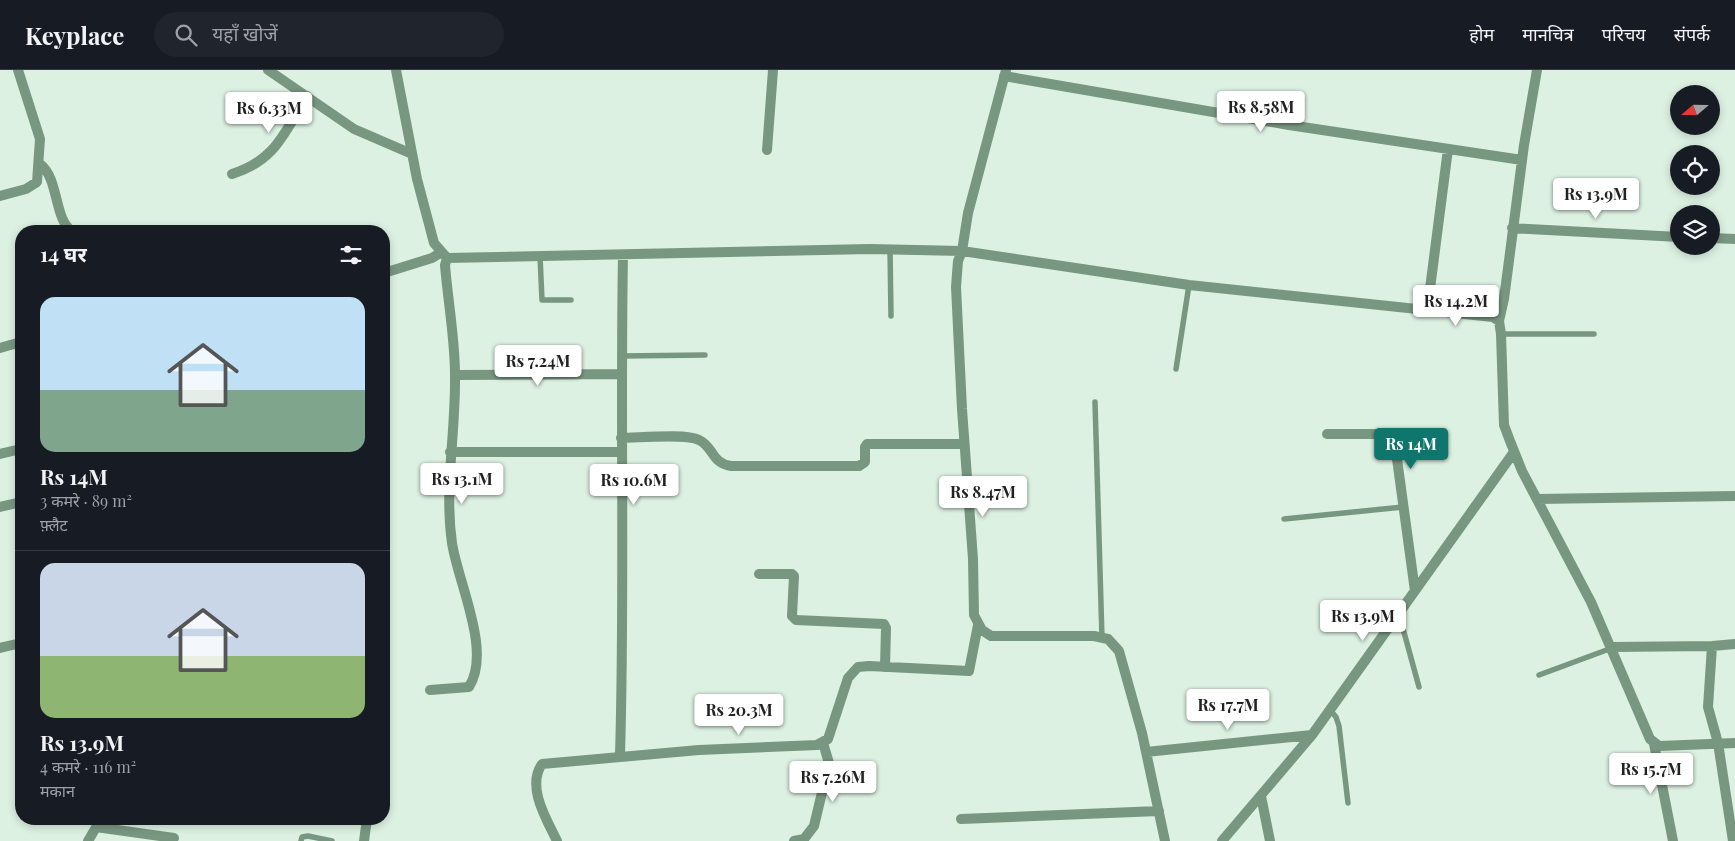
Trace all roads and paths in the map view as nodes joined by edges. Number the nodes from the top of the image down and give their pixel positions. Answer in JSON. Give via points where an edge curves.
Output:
{"nodes":[{"id":1,"x":18,"y":70,"type":"edge"},
{"id":2,"x":268,"y":70,"type":"edge"},
{"id":3,"x":396,"y":70,"type":"edge"},
{"id":4,"x":773,"y":70,"type":"edge"},
{"id":5,"x":1537,"y":70,"type":"edge"},
{"id":6,"x":1005,"y":73,"type":"edge"},
{"id":7,"x":307,"y":96,"type":"junction"},
{"id":8,"x":1448,"y":149,"type":"junction"},
{"id":9,"x":767,"y":150,"type":"dead end"},
{"id":10,"x":412,"y":154,"type":"junction"},
{"id":11,"x":1522,"y":160,"type":"junction"},
{"id":12,"x":40,"y":164,"type":"junction"},
{"id":13,"x":232,"y":174,"type":"dead end"},
{"id":14,"x":0,"y":196,"type":"edge"},
{"id":15,"x":66,"y":225,"type":"edge"},
{"id":16,"x":1512,"y":228,"type":"junction"},
{"id":17,"x":1670,"y":237,"type":"edge"},
{"id":18,"x":1720,"y":238,"type":"edge"},
{"id":19,"x":1735,"y":239,"type":"edge"},
{"id":20,"x":890,"y":249,"type":"junction"},
{"id":21,"x":962,"y":252,"type":"junction"},
{"id":22,"x":443,"y":255,"type":"junction"},
{"id":23,"x":623,"y":255,"type":"junction"},
{"id":24,"x":540,"y":256,"type":"junction"},
{"id":25,"x":390,"y":271,"type":"edge"},
{"id":26,"x":1189,"y":285,"type":"junction"},
{"id":27,"x":571,"y":300,"type":"dead end"},
{"id":28,"x":1427,"y":312,"type":"junction"},
{"id":29,"x":891,"y":316,"type":"dead end"},
{"id":30,"x":1498,"y":321,"type":"junction"},
{"id":31,"x":1501,"y":334,"type":"junction"},
{"id":32,"x":1594,"y":334,"type":"dead end"},
{"id":33,"x":15,"y":344,"type":"edge"},
{"id":34,"x":0,"y":348,"type":"edge"},
{"id":35,"x":705,"y":355,"type":"dead end"},
{"id":36,"x":621,"y":356,"type":"junction"},
{"id":37,"x":1176,"y":369,"type":"dead end"},
{"id":38,"x":621,"y":374,"type":"junction"},
{"id":39,"x":455,"y":375,"type":"junction"},
{"id":40,"x":1095,"y":402,"type":"dead end"},
{"id":41,"x":1327,"y":434,"type":"dead end"},
{"id":42,"x":621,"y":438,"type":"junction"},
{"id":43,"x":964,"y":444,"type":"junction"},
{"id":44,"x":15,"y":450,"type":"edge"},
{"id":45,"x":450,"y":452,"type":"junction"},
{"id":46,"x":621,"y":452,"type":"junction"},
{"id":47,"x":1514,"y":452,"type":"junction"},
{"id":48,"x":0,"y":454,"type":"edge"},
{"id":49,"x":1735,"y":496,"type":"edge"},
{"id":50,"x":1537,"y":499,"type":"junction"},
{"id":51,"x":15,"y":503,"type":"edge"},
{"id":52,"x":0,"y":507,"type":"edge"},
{"id":53,"x":1403,"y":507,"type":"junction"},
{"id":54,"x":1284,"y":518,"type":"dead end"},
{"id":55,"x":759,"y":574,"type":"dead end"},
{"id":56,"x":1415,"y":591,"type":"junction"},
{"id":57,"x":1399,"y":614,"type":"junction"},
{"id":58,"x":978,"y":625,"type":"junction"},
{"id":59,"x":1102,"y":638,"type":"junction"},
{"id":60,"x":15,"y":644,"type":"edge"},
{"id":61,"x":1735,"y":644,"type":"edge"},
{"id":62,"x":1712,"y":646,"type":"junction"},
{"id":63,"x":0,"y":648,"type":"edge"},
{"id":64,"x":1612,"y":648,"type":"junction"},
{"id":65,"x":885,"y":667,"type":"junction"},
{"id":66,"x":1539,"y":674,"type":"dead end"},
{"id":67,"x":1419,"y":687,"type":"dead end"},
{"id":68,"x":430,"y":690,"type":"dead end"},
{"id":69,"x":1330,"y":710,"type":"junction"},
{"id":70,"x":1312,"y":735,"type":"junction"},
{"id":71,"x":823,"y":743,"type":"junction"},
{"id":72,"x":1718,"y":743,"type":"junction"},
{"id":73,"x":1735,"y":743,"type":"edge"},
{"id":74,"x":1654,"y":744,"type":"junction"},
{"id":75,"x":1146,"y":752,"type":"junction"},
{"id":76,"x":620,"y":755,"type":"junction"},
{"id":77,"x":1261,"y":796,"type":"junction"},
{"id":78,"x":1348,"y":803,"type":"dead end"},
{"id":79,"x":1159,"y":812,"type":"junction"},
{"id":80,"x":961,"y":819,"type":"dead end"},
{"id":81,"x":97,"y":825,"type":"edge"},
{"id":82,"x":108,"y":825,"type":"edge"},
{"id":83,"x":366,"y":825,"type":"edge"},
{"id":84,"x":174,"y":838,"type":"dead end"},
{"id":85,"x":88,"y":841,"type":"edge"},
{"id":86,"x":301,"y":841,"type":"edge"},
{"id":87,"x":332,"y":841,"type":"edge"},
{"id":88,"x":364,"y":841,"type":"edge"},
{"id":89,"x":557,"y":841,"type":"edge"},
{"id":90,"x":794,"y":841,"type":"edge"},
{"id":91,"x":1165,"y":841,"type":"edge"},
{"id":92,"x":1222,"y":841,"type":"edge"},
{"id":93,"x":1270,"y":841,"type":"edge"},
{"id":94,"x":1673,"y":841,"type":"edge"},
{"id":95,"x":1733,"y":841,"type":"edge"}],
"edges":[{"from":1,"to":12,"type":"street","via":[[40,139]]},
{"from":2,"to":7,"type":"street"},
{"from":3,"to":10,"type":"street"},
{"from":4,"to":9,"type":"street"},
{"from":5,"to":11,"type":"street"},
{"from":6,"to":8,"type":"street","via":[[1289,125]]},
{"from":6,"to":21,"type":"street","via":[[968,213]]},
{"from":7,"to":10,"type":"street","via":[[354,129]]},
{"from":7,"to":13,"type":"street","via":[[271,152],[257,165]]},
{"from":8,"to":11,"type":"street"},
{"from":8,"to":28,"type":"street"},
{"from":10,"to":22,"type":"street","via":[[434,243]]},
{"from":11,"to":16,"type":"street"},
{"from":12,"to":14,"type":"street","via":[[33,187]]},
{"from":12,"to":15,"type":"street","via":[[47,171]]},
{"from":16,"to":17,"type":"street"},
{"from":16,"to":30,"type":"street","via":[[1504,299]]},
{"from":18,"to":19,"type":"street"},
{"from":20,"to":21,"type":"street"},
{"from":20,"to":23,"type":"street"},
{"from":20,"to":29,"type":"lane"},
{"from":21,"to":26,"type":"street"},
{"from":21,"to":43,"type":"street","via":[[956,287]]},
{"from":22,"to":24,"type":"street"},
{"from":22,"to":25,"type":"street"},
{"from":22,"to":39,"type":"street"},
{"from":23,"to":24,"type":"street"},
{"from":23,"to":36,"type":"street"},
{"from":24,"to":27,"type":"lane","via":[[542,300]]},
{"from":26,"to":28,"type":"street"},
{"from":26,"to":37,"type":"lane"},
{"from":28,"to":30,"type":"street","via":[[1493,317]]},
{"from":30,"to":31,"type":"street"},
{"from":31,"to":32,"type":"lane"},
{"from":31,"to":47,"type":"street","via":[[1504,426]]},
{"from":33,"to":34,"type":"street"},
{"from":35,"to":36,"type":"lane"},
{"from":36,"to":38,"type":"street"},
{"from":38,"to":39,"type":"street"},
{"from":38,"to":42,"type":"street"},
{"from":39,"to":45,"type":"street"},
{"from":40,"to":59,"type":"lane"},
{"from":41,"to":53,"type":"street","via":[[1393,435]]},
{"from":42,"to":43,"type":"street","via":[[692,437],[703,442],[717,461],[731,466],[858,466],[865,462],[868,444]]},
{"from":42,"to":46,"type":"street"},
{"from":43,"to":58,"type":"street","via":[[974,615]]},
{"from":44,"to":48,"type":"street"},
{"from":45,"to":46,"type":"street"},
{"from":45,"to":68,"type":"street","via":[[452,544],[476,638],[478,662],[469,687]]},
{"from":46,"to":76,"type":"street"},
{"from":47,"to":50,"type":"street"},
{"from":47,"to":56,"type":"street"},
{"from":49,"to":50,"type":"street"},
{"from":50,"to":64,"type":"street"},
{"from":51,"to":52,"type":"street"},
{"from":53,"to":54,"type":"lane"},
{"from":53,"to":56,"type":"street"},
{"from":55,"to":65,"type":"street","via":[[794,576],[792,616],[796,620],[884,624]]},
{"from":56,"to":57,"type":"street"},
{"from":57,"to":67,"type":"lane"},
{"from":57,"to":69,"type":"street"},
{"from":58,"to":59,"type":"street","via":[[992,636]]},
{"from":58,"to":65,"type":"street","via":[[969,671]]},
{"from":59,"to":75,"type":"street","via":[[1108,639],[1119,651]]},
{"from":60,"to":63,"type":"street"},
{"from":61,"to":62,"type":"street"},
{"from":62,"to":64,"type":"street"},
{"from":62,"to":72,"type":"street","via":[[1708,707]]},
{"from":64,"to":66,"type":"lane"},
{"from":64,"to":74,"type":"street"},
{"from":65,"to":71,"type":"street","via":[[858,667],[848,678],[828,738]]},
{"from":69,"to":70,"type":"street"},
{"from":69,"to":78,"type":"lane","via":[[1339,726]]},
{"from":70,"to":75,"type":"street"},
{"from":70,"to":77,"type":"street"},
{"from":71,"to":76,"type":"street"},
{"from":71,"to":90,"type":"street","via":[[829,763],[814,826],[804,839]]},
{"from":72,"to":73,"type":"street"},
{"from":72,"to":74,"type":"street"},
{"from":72,"to":95,"type":"street"},
{"from":74,"to":94,"type":"street"},
{"from":75,"to":79,"type":"street"},
{"from":76,"to":89,"type":"street","via":[[542,764],[537,771],[538,800]]},
{"from":77,"to":92,"type":"street"},
{"from":77,"to":93,"type":"street"},
{"from":79,"to":80,"type":"street"},
{"from":79,"to":91,"type":"street"},
{"from":81,"to":85,"type":"street"},
{"from":82,"to":84,"type":"street"},
{"from":83,"to":88,"type":"street"},
{"from":86,"to":87,"type":"lane","via":[[302,837],[308,836]]}]}
